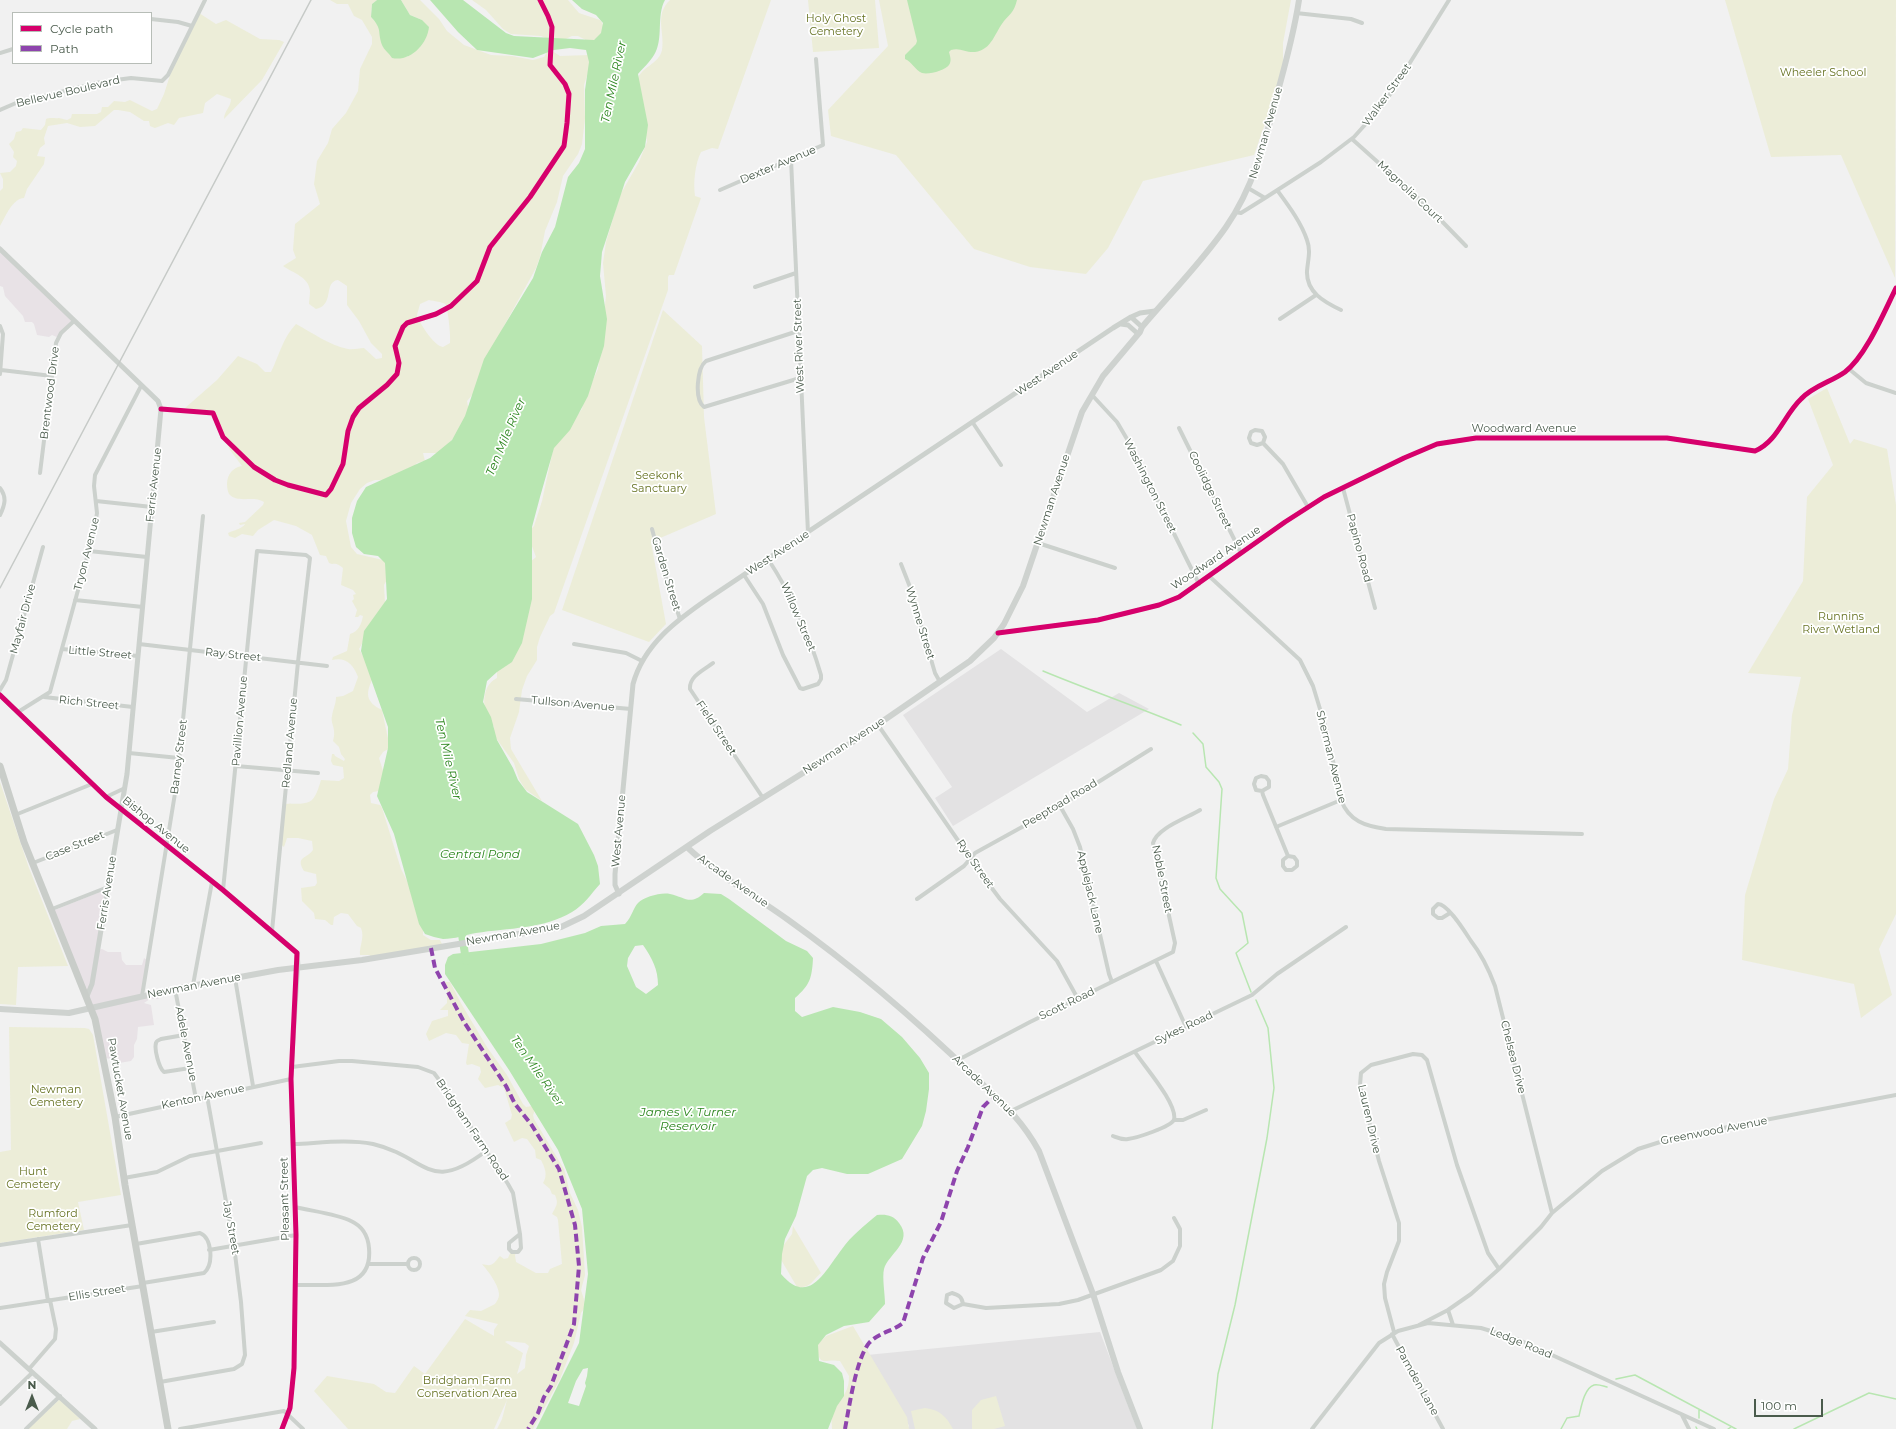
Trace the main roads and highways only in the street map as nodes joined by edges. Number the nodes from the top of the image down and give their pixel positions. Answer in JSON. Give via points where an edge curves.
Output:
{"nodes":[{"id":1,"x":1299,"y":0,"type":"edge"},
{"id":2,"x":0,"y":766,"type":"edge"},
{"id":3,"x":687,"y":847,"type":"junction"},
{"id":4,"x":90,"y":1007,"type":"junction"},
{"id":5,"x":0,"y":1009,"type":"edge"},
{"id":6,"x":168,"y":1429,"type":"edge"},
{"id":7,"x":1140,"y":1429,"type":"edge"}],
"edges":[{"from":1,"to":3,"type":"main road","name":"Newman Avenue","via":[[1271,120],[1248,188],[1235,212],[1208,250],[1103,376],[1082,412],[1023,586],[998,633],[970,660],[878,725]]},
{"from":2,"to":4,"type":"main road","name":"Pawtucket Avenue","via":[[15,815]]},
{"from":3,"to":4,"type":"main road","name":"Newman Avenue","via":[[619,894],[561,927],[347,962],[298,967],[193,985]]},
{"from":3,"to":7,"type":"main road","name":"Arcade Avenue","via":[[704,862],[783,916],[894,1004],[958,1060],[1029,1132],[1039,1151],[1093,1294],[1118,1372]]},
{"from":4,"to":5,"type":"main road","name":"Newman Avenue","via":[[69,1013]]},
{"from":4,"to":6,"type":"main road","name":"Pawtucket Avenue","via":[[98,1032],[115,1117]]}]}
